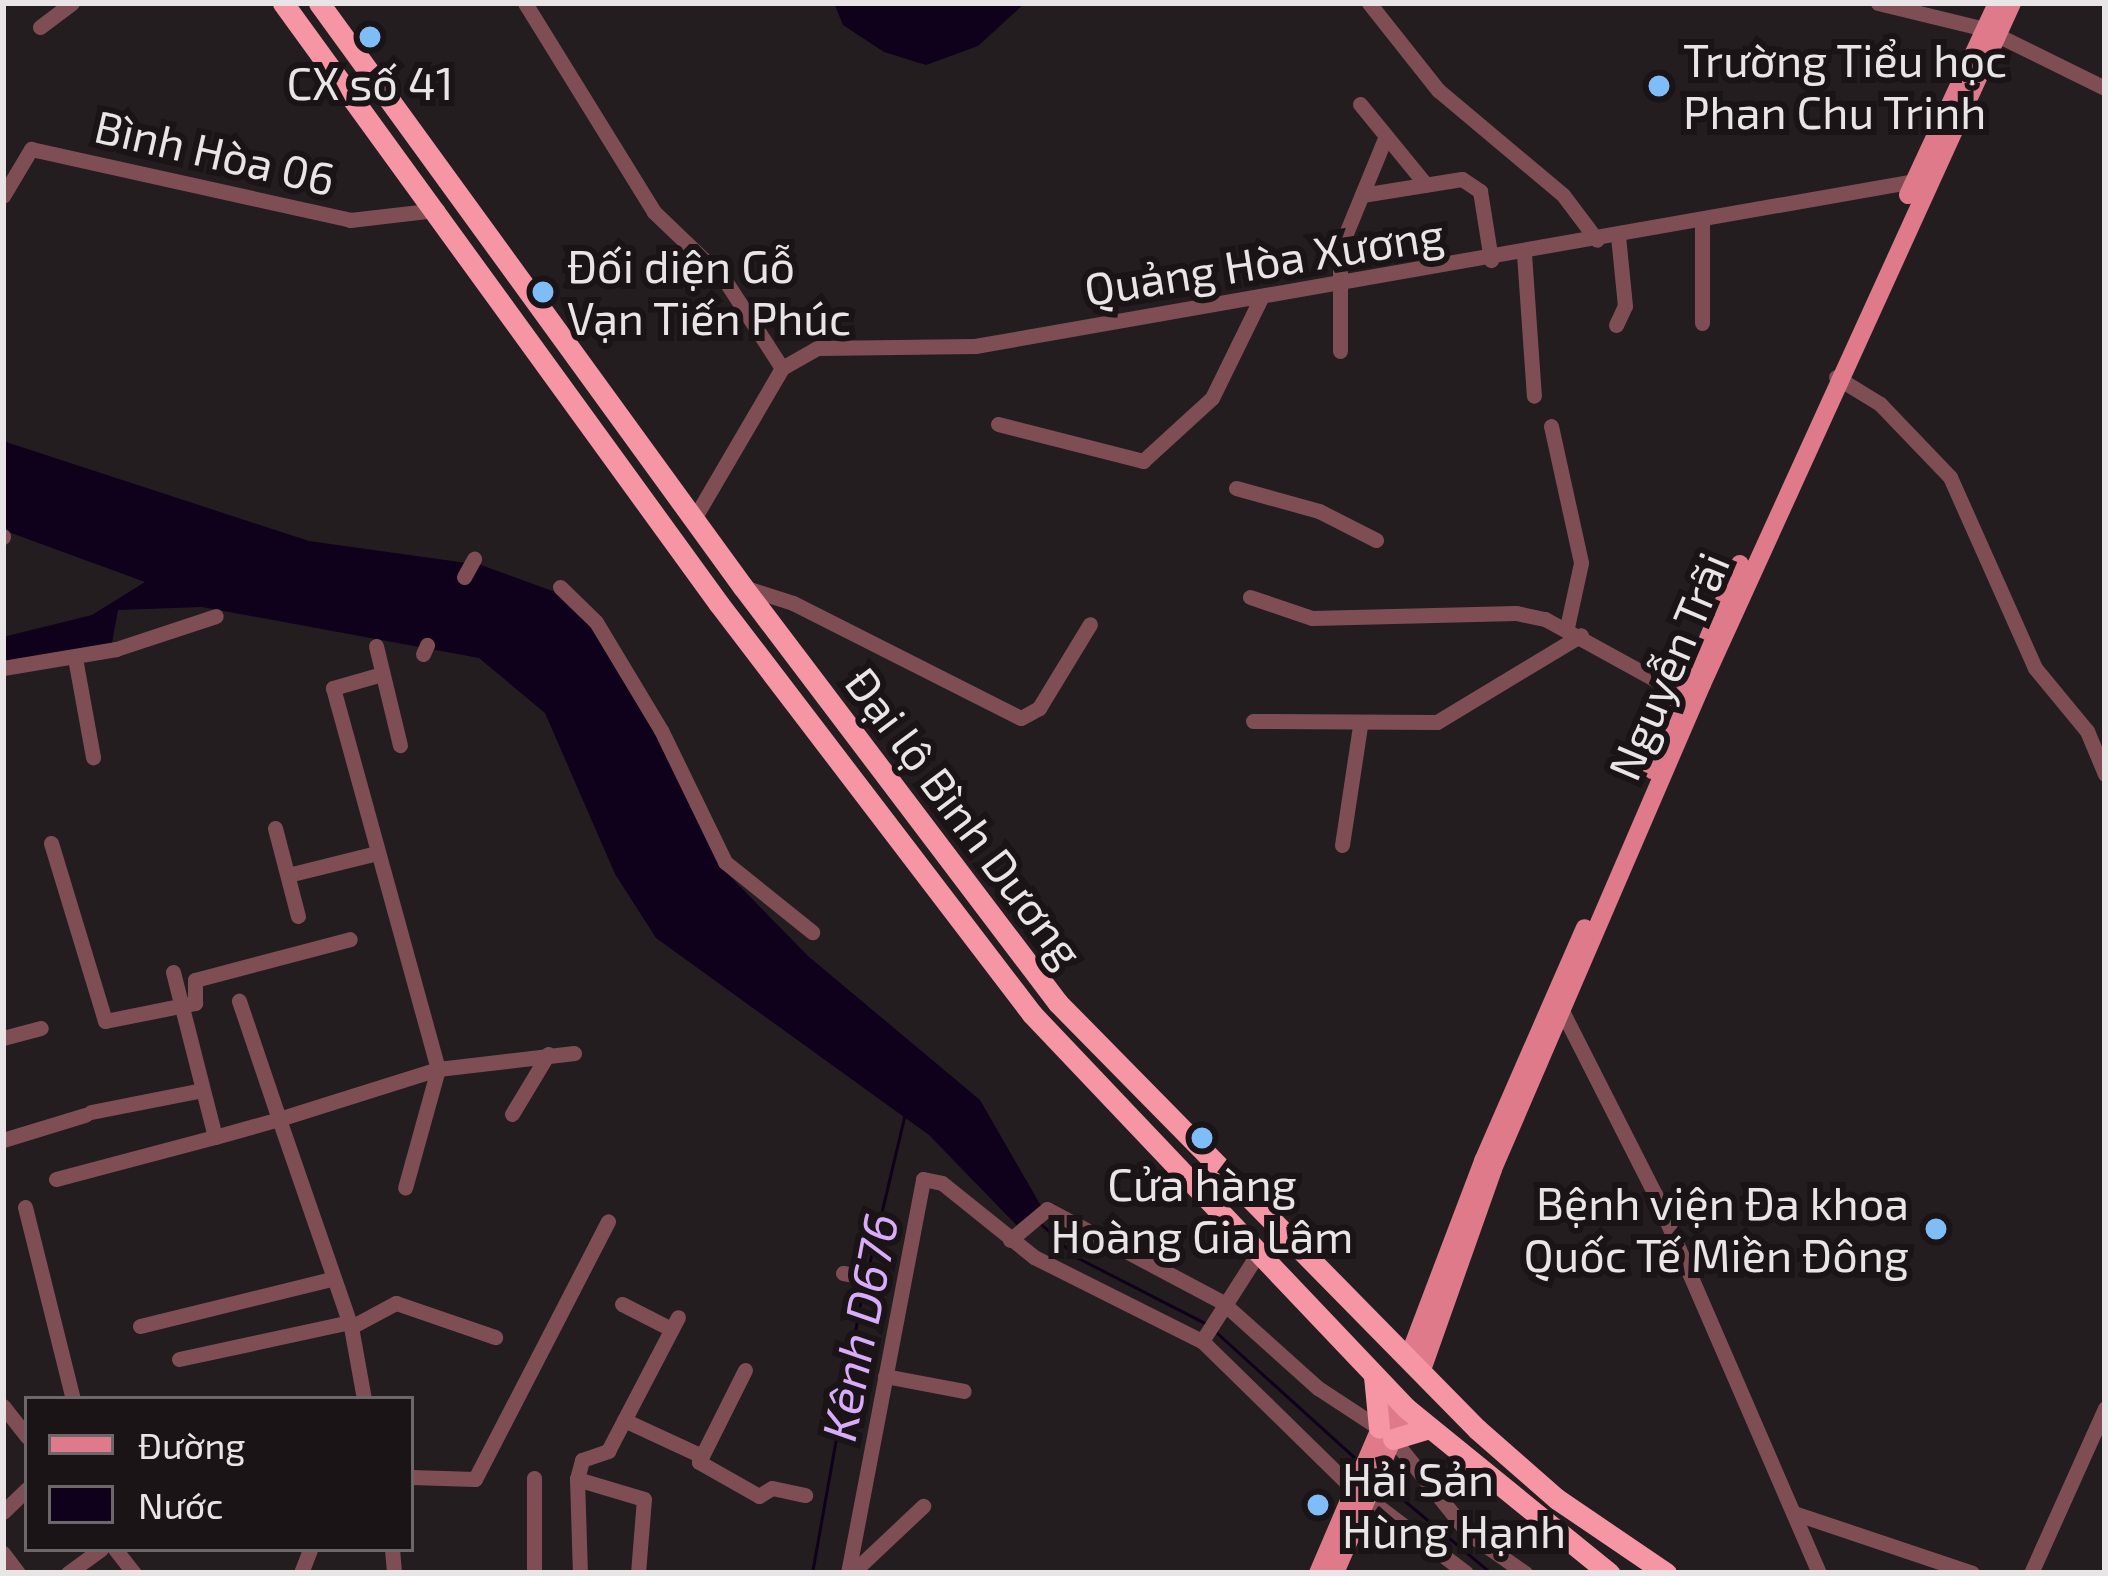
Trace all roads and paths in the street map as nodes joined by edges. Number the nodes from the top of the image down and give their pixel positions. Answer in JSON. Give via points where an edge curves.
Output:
{"nodes":[{"id":1,"x":72,"y":3,"type":"edge"},
{"id":2,"x":284,"y":3,"type":"edge"},
{"id":3,"x":319,"y":3,"type":"edge"},
{"id":4,"x":526,"y":3,"type":"edge"},
{"id":5,"x":1369,"y":3,"type":"edge"},
{"id":6,"x":1878,"y":3,"type":"edge"},
{"id":7,"x":1996,"y":3,"type":"edge"},
{"id":8,"x":2012,"y":3,"type":"edge"},
{"id":9,"x":40,"y":27,"type":"dead end"},
{"id":10,"x":1991,"y":32,"type":"junction"},
{"id":11,"x":2105,"y":88,"type":"edge"},
{"id":12,"x":1360,"y":104,"type":"dead end"},
{"id":13,"x":1386,"y":136,"type":"junction"},
{"id":14,"x":436,"y":163,"type":"junction"},
{"id":15,"x":1922,"y":180,"type":"junction"},
{"id":16,"x":414,"y":181,"type":"junction"},
{"id":17,"x":1426,"y":184,"type":"junction"},
{"id":18,"x":1361,"y":195,"type":"junction"},
{"id":19,"x":3,"y":196,"type":"edge"},
{"id":20,"x":436,"y":210,"type":"junction"},
{"id":21,"x":1702,"y":220,"type":"junction"},
{"id":22,"x":1618,"y":236,"type":"junction"},
{"id":23,"x":1597,"y":240,"type":"junction"},
{"id":24,"x":1524,"y":254,"type":"junction"},
{"id":25,"x":1491,"y":260,"type":"junction"},
{"id":26,"x":1345,"y":284,"type":"junction"},
{"id":27,"x":1261,"y":298,"type":"junction"},
{"id":28,"x":1702,"y":323,"type":"dead end"},
{"id":29,"x":1616,"y":325,"type":"dead end"},
{"id":30,"x":1340,"y":351,"type":"dead end"},
{"id":31,"x":782,"y":368,"type":"junction"},
{"id":32,"x":1836,"y":377,"type":"junction"},
{"id":33,"x":1534,"y":396,"type":"dead end"},
{"id":34,"x":998,"y":424,"type":"dead end"},
{"id":35,"x":1551,"y":426,"type":"dead end"},
{"id":36,"x":1797,"y":449,"type":"junction"},
{"id":37,"x":1236,"y":488,"type":"dead end"},
{"id":38,"x":694,"y":517,"type":"junction"},
{"id":39,"x":1376,"y":540,"type":"dead end"},
{"id":40,"x":474,"y":559,"type":"dead end"},
{"id":41,"x":464,"y":577,"type":"dead end"},
{"id":42,"x":560,"y":587,"type":"dead end"},
{"id":43,"x":743,"y":587,"type":"junction"},
{"id":44,"x":1250,"y":597,"type":"dead end"},
{"id":45,"x":719,"y":604,"type":"junction"},
{"id":46,"x":216,"y":616,"type":"dead end"},
{"id":47,"x":1090,"y":624,"type":"dead end"},
{"id":48,"x":1574,"y":631,"type":"junction"},
{"id":49,"x":376,"y":646,"type":"dead end"},
{"id":50,"x":75,"y":658,"type":"junction"},
{"id":51,"x":3,"y":668,"type":"edge"},
{"id":52,"x":382,"y":674,"type":"junction"},
{"id":53,"x":1683,"y":695,"type":"junction"},
{"id":54,"x":1253,"y":721,"type":"dead end"},
{"id":55,"x":1360,"y":726,"type":"junction"},
{"id":56,"x":400,"y":745,"type":"dead end"},
{"id":57,"x":93,"y":757,"type":"dead end"},
{"id":58,"x":2105,"y":775,"type":"edge"},
{"id":59,"x":1651,"y":790,"type":"junction"},
{"id":60,"x":275,"y":828,"type":"dead end"},
{"id":61,"x":51,"y":843,"type":"dead end"},
{"id":62,"x":1342,"y":845,"type":"dead end"},
{"id":63,"x":373,"y":854,"type":"junction"},
{"id":64,"x":288,"y":875,"type":"junction"},
{"id":65,"x":298,"y":916,"type":"dead end"},
{"id":66,"x":812,"y":932,"type":"dead end"},
{"id":67,"x":350,"y":939,"type":"dead end"},
{"id":68,"x":172,"y":972,"type":"dead end"},
{"id":69,"x":239,"y":1001,"type":"dead end"},
{"id":70,"x":1559,"y":1005,"type":"junction"},
{"id":71,"x":181,"y":1006,"type":"junction"},
{"id":72,"x":41,"y":1028,"type":"dead end"},
{"id":73,"x":3,"y":1038,"type":"edge"},
{"id":74,"x":574,"y":1053,"type":"dead end"},
{"id":75,"x":548,"y":1054,"type":"junction"},
{"id":76,"x":438,"y":1069,"type":"junction"},
{"id":77,"x":202,"y":1090,"type":"junction"},
{"id":78,"x":512,"y":1114,"type":"dead end"},
{"id":79,"x":279,"y":1119,"type":"junction"},
{"id":80,"x":215,"y":1137,"type":"junction"},
{"id":81,"x":3,"y":1139,"type":"edge"},
{"id":82,"x":56,"y":1179,"type":"dead end"},
{"id":83,"x":405,"y":1188,"type":"dead end"},
{"id":84,"x":25,"y":1207,"type":"dead end"},
{"id":85,"x":608,"y":1221,"type":"dead end"},
{"id":86,"x":1010,"y":1240,"type":"junction"},
{"id":87,"x":1257,"y":1255,"type":"junction"},
{"id":88,"x":843,"y":1273,"type":"dead end"},
{"id":89,"x":865,"y":1277,"type":"dead end"},
{"id":90,"x":332,"y":1279,"type":"junction"},
{"id":91,"x":1222,"y":1302,"type":"junction"},
{"id":92,"x":622,"y":1304,"type":"dead end"},
{"id":93,"x":351,"y":1324,"type":"junction"},
{"id":94,"x":140,"y":1326,"type":"dead end"},
{"id":95,"x":495,"y":1336,"type":"dead end"},
{"id":96,"x":1202,"y":1340,"type":"junction"},
{"id":97,"x":179,"y":1360,"type":"dead end"},
{"id":98,"x":1416,"y":1363,"type":"junction"},
{"id":99,"x":745,"y":1370,"type":"dead end"},
{"id":100,"x":1373,"y":1375,"type":"junction"},
{"id":101,"x":886,"y":1376,"type":"junction"},
{"id":102,"x":964,"y":1391,"type":"dead end"},
{"id":103,"x":72,"y":1396,"type":"edge"},
{"id":104,"x":363,"y":1396,"type":"edge"},
{"id":105,"x":1400,"y":1402,"type":"junction"},
{"id":106,"x":3,"y":1406,"type":"edge"},
{"id":107,"x":2105,"y":1408,"type":"edge"},
{"id":108,"x":624,"y":1420,"type":"junction"},
{"id":109,"x":1429,"y":1428,"type":"junction"},
{"id":110,"x":24,"y":1433,"type":"edge"},
{"id":111,"x":1386,"y":1434,"type":"junction"},
{"id":112,"x":702,"y":1456,"type":"junction"},
{"id":113,"x":414,"y":1477,"type":"edge"},
{"id":114,"x":534,"y":1478,"type":"dead end"},
{"id":115,"x":577,"y":1479,"type":"junction"},
{"id":116,"x":1360,"y":1493,"type":"junction"},
{"id":117,"x":806,"y":1496,"type":"dead end"},
{"id":118,"x":922,"y":1506,"type":"dead end"},
{"id":119,"x":1794,"y":1514,"type":"junction"},
{"id":120,"x":97,"y":1552,"type":"edge"},
{"id":121,"x":3,"y":1553,"type":"edge"},
{"id":122,"x":18,"y":1573,"type":"edge"},
{"id":123,"x":68,"y":1573,"type":"edge"},
{"id":124,"x":534,"y":1573,"type":"edge"},
{"id":125,"x":580,"y":1573,"type":"edge"},
{"id":126,"x":638,"y":1573,"type":"edge"},
{"id":127,"x":850,"y":1573,"type":"edge"},
{"id":128,"x":1318,"y":1573,"type":"edge"},
{"id":129,"x":1335,"y":1573,"type":"edge"},
{"id":130,"x":1466,"y":1573,"type":"edge"},
{"id":131,"x":1526,"y":1573,"type":"edge"},
{"id":132,"x":1609,"y":1573,"type":"edge"},
{"id":133,"x":1666,"y":1573,"type":"edge"},
{"id":134,"x":1819,"y":1573,"type":"edge"},
{"id":135,"x":1972,"y":1573,"type":"edge"},
{"id":136,"x":2031,"y":1573,"type":"edge"}],
"edges":[{"from":1,"to":9,"type":"street"},
{"from":2,"to":16,"type":"highway","name":"Đại lộ Bình Dương"},
{"from":3,"to":14,"type":"highway","name":"Đại lộ Bình Dương"},
{"from":4,"to":31,"type":"street","via":[[654,212],[724,279]]},
{"from":5,"to":23,"type":"street","via":[[1438,90],[1563,195]]},
{"from":6,"to":10,"type":"street"},
{"from":7,"to":10,"type":"main road","name":"Nguyễn Trãi"},
{"from":8,"to":10,"type":"main road","name":"Nguyễn Trãi"},
{"from":10,"to":11,"type":"street"},
{"from":10,"to":15,"type":"main road","name":"Nguyễn Trãi"},
{"from":12,"to":13,"type":"street"},
{"from":13,"to":17,"type":"street"},
{"from":13,"to":18,"type":"street"},
{"from":14,"to":16,"type":"highway"},
{"from":14,"to":38,"type":"highway","name":"Đại lộ Bình Dương"},
{"from":15,"to":21,"type":"street","name":"Quảng Hòa Xương"},
{"from":15,"to":32,"type":"main road","name":"Nguyễn Trãi"},
{"from":15,"to":36,"type":"main road","name":"Nguyễn Trãi"},
{"from":16,"to":20,"type":"highway","name":"Đại lộ Bình Dương"},
{"from":17,"to":18,"type":"street"},
{"from":17,"to":25,"type":"street","via":[[1462,178],[1480,191]]},
{"from":18,"to":26,"type":"street","via":[[1340,248]]},
{"from":19,"to":20,"type":"street","name":"Bình Hòa 06","via":[[32,149],[350,220]]},
{"from":20,"to":45,"type":"highway","name":"Đại lộ Bình Dương"},
{"from":21,"to":22,"type":"street","name":"Quảng Hòa Xương"},
{"from":21,"to":28,"type":"street"},
{"from":22,"to":23,"type":"street","name":"Quảng Hòa Xương"},
{"from":22,"to":29,"type":"street","via":[[1625,306]]},
{"from":23,"to":24,"type":"street","name":"Quảng Hòa Xương"},
{"from":24,"to":25,"type":"street","name":"Quảng Hòa Xương"},
{"from":24,"to":33,"type":"street"},
{"from":25,"to":26,"type":"street","name":"Quảng Hòa Xương"},
{"from":26,"to":27,"type":"street","name":"Quảng Hòa Xương"},
{"from":26,"to":30,"type":"street"},
{"from":27,"to":31,"type":"street","name":"Quảng Hòa Xương","via":[[975,346],[817,348]]},
{"from":27,"to":34,"type":"street","via":[[1212,398],[1142,460]]},
{"from":31,"to":38,"type":"street"},
{"from":32,"to":36,"type":"main road","name":"Nguyễn Trãi"},
{"from":32,"to":58,"type":"street","via":[[1880,404],[1950,477],[2035,668],[2076,714]]},
{"from":35,"to":48,"type":"street","via":[[1581,563]]},
{"from":36,"to":53,"type":"main road","name":"Nguyễn Trãi"},
{"from":36,"to":59,"type":"main road","name":"Nguyễn Trãi"},
{"from":37,"to":39,"type":"street","via":[[1319,512]]},
{"from":38,"to":43,"type":"highway","name":"Đại lộ Bình Dương"},
{"from":40,"to":41,"type":"street"},
{"from":42,"to":66,"type":"street","via":[[596,622],[662,730],[724,862]]},
{"from":43,"to":45,"type":"highway"},
{"from":43,"to":47,"type":"street","via":[[793,603],[1021,718],[1039,708]]},
{"from":43,"to":98,"type":"highway","name":"Đại lộ Bình Dương","via":[[1058,1003]]},
{"from":44,"to":48,"type":"street","via":[[1312,618],[1516,613]]},
{"from":45,"to":87,"type":"highway","name":"Đại lộ Bình Dương","via":[[1032,1014]]},
{"from":46,"to":50,"type":"street"},
{"from":48,"to":53,"type":"street"},
{"from":48,"to":55,"type":"street","via":[[1461,714],[1418,727]]},
{"from":49,"to":52,"type":"street"},
{"from":50,"to":51,"type":"street"},
{"from":50,"to":57,"type":"street"},
{"from":52,"to":56,"type":"street"},
{"from":52,"to":63,"type":"street","via":[[333,688]]},
{"from":53,"to":59,"type":"main road","name":"Nguyễn Trãi"},
{"from":54,"to":55,"type":"street"},
{"from":55,"to":62,"type":"street"},
{"from":59,"to":70,"type":"main road","name":"Nguyễn Trãi"},
{"from":60,"to":64,"type":"street"},
{"from":61,"to":71,"type":"street","via":[[101,1018]]},
{"from":63,"to":64,"type":"street"},
{"from":63,"to":76,"type":"street"},
{"from":64,"to":65,"type":"street"},
{"from":67,"to":71,"type":"street","via":[[195,980],[196,1001]]},
{"from":68,"to":71,"type":"street"},
{"from":69,"to":79,"type":"street"},
{"from":70,"to":98,"type":"main road","name":"Nguyễn Trãi"},
{"from":70,"to":119,"type":"street","via":[[1655,1194]]},
{"from":71,"to":77,"type":"street"},
{"from":72,"to":73,"type":"street"},
{"from":74,"to":75,"type":"street"},
{"from":75,"to":76,"type":"street"},
{"from":75,"to":78,"type":"street"},
{"from":76,"to":79,"type":"street"},
{"from":76,"to":83,"type":"street"},
{"from":77,"to":80,"type":"street"},
{"from":77,"to":81,"type":"street"},
{"from":79,"to":80,"type":"street"},
{"from":79,"to":90,"type":"street"},
{"from":80,"to":82,"type":"street"},
{"from":84,"to":103,"type":"street"},
{"from":85,"to":113,"type":"street","via":[[475,1479]]},
{"from":86,"to":91,"type":"street","via":[[1047,1209]]},
{"from":86,"to":96,"type":"street"},
{"from":86,"to":101,"type":"street","via":[[943,1183],[923,1178],[895,1284]]},
{"from":87,"to":91,"type":"street"},
{"from":87,"to":100,"type":"highway","name":"Đại lộ Bình Dương"},
{"from":88,"to":89,"type":"street"},
{"from":90,"to":93,"type":"street"},
{"from":90,"to":94,"type":"street"},
{"from":91,"to":96,"type":"street"},
{"from":91,"to":111,"type":"street","via":[[1318,1388]]},
{"from":92,"to":108,"type":"street","via":[[675,1323]]},
{"from":93,"to":95,"type":"street","via":[[396,1303]]},
{"from":93,"to":97,"type":"street"},
{"from":93,"to":104,"type":"street"},
{"from":96,"to":116,"type":"street"},
{"from":98,"to":105,"type":"highway"},
{"from":98,"to":133,"type":"highway","name":"Đại lộ Bình Dương","via":[[1557,1499]]},
{"from":99,"to":112,"type":"street"},
{"from":100,"to":105,"type":"highway","name":"Đại lộ Bình Dương"},
{"from":100,"to":111,"type":"highway"},
{"from":101,"to":102,"type":"street"},
{"from":101,"to":127,"type":"street"},
{"from":105,"to":109,"type":"highway","name":"Đại lộ Bình Dương"},
{"from":105,"to":111,"type":"main road"},
{"from":106,"to":110,"type":"street"},
{"from":107,"to":136,"type":"street"},
{"from":108,"to":112,"type":"street"},
{"from":108,"to":115,"type":"street","via":[[604,1456],[582,1460]]},
{"from":109,"to":111,"type":"highway"},
{"from":109,"to":132,"type":"highway","name":"Đại lộ Bình Dương"},
{"from":111,"to":116,"type":"main road"},
{"from":111,"to":131,"type":"street","via":[[1468,1533]]},
{"from":112,"to":117,"type":"street","via":[[699,1462],[759,1496],[772,1488]]},
{"from":114,"to":124,"type":"street"},
{"from":115,"to":125,"type":"street"},
{"from":115,"to":126,"type":"street","via":[[644,1499]]},
{"from":116,"to":128,"type":"main road"},
{"from":116,"to":129,"type":"main road"},
{"from":116,"to":130,"type":"street"},
{"from":118,"to":127,"type":"street"},
{"from":119,"to":134,"type":"street"},
{"from":119,"to":135,"type":"street"},
{"from":120,"to":123,"type":"street"},
{"from":121,"to":122,"type":"street"}]}
